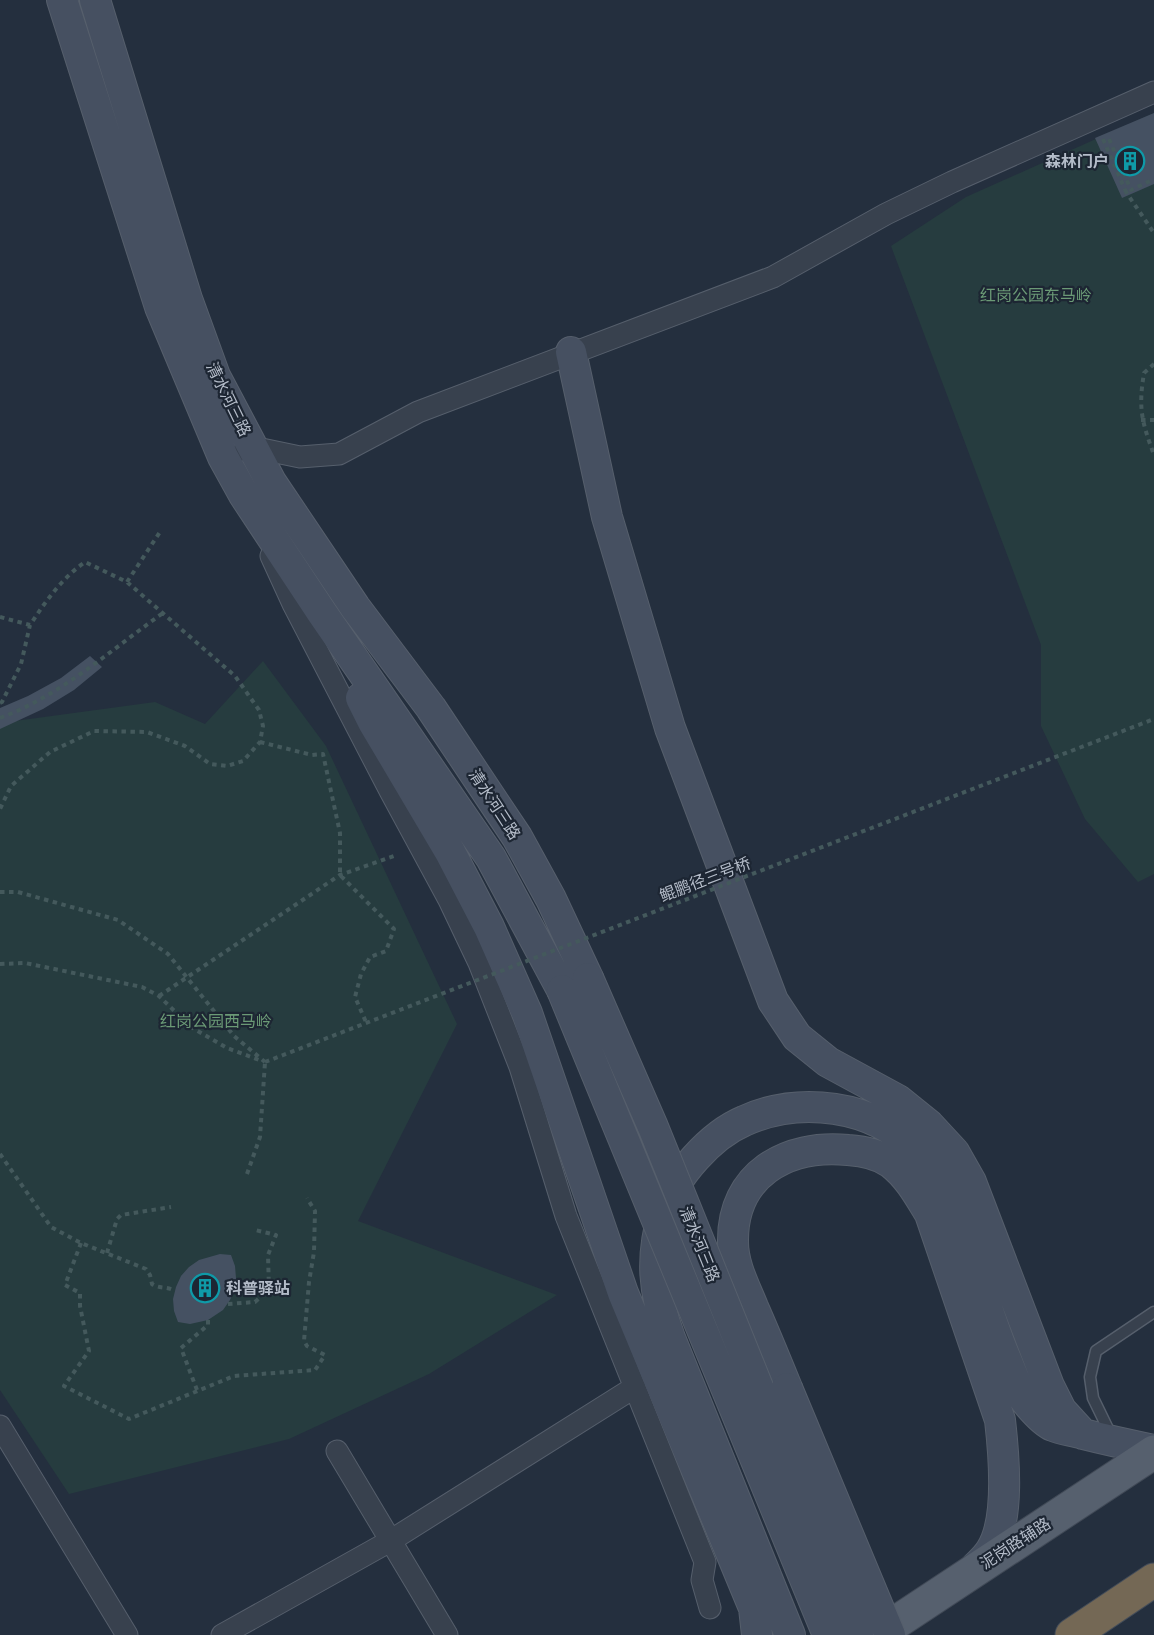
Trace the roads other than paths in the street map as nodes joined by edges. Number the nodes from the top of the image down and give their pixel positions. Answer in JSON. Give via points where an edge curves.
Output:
{"nodes":[{"id":1,"x":62,"y":0,"type":"edge"},
{"id":2,"x":95,"y":0,"type":"edge"},
{"id":3,"x":1154,"y":92,"type":"edge"},
{"id":4,"x":571,"y":352,"type":"junction"},
{"id":5,"x":252,"y":447,"type":"junction"},
{"id":6,"x":223,"y":457,"type":"junction"},
{"id":7,"x":244,"y":495,"type":"junction"},
{"id":8,"x":322,"y":613,"type":"junction"},
{"id":9,"x":575,"y":984,"type":"junction"},
{"id":10,"x":1154,"y":1312,"type":"edge"},
{"id":11,"x":635,"y":1387,"type":"junction"},
{"id":12,"x":0,"y":1426,"type":"edge"},
{"id":13,"x":1082,"y":1433,"type":"junction"},
{"id":14,"x":337,"y":1451,"type":"dead end"},
{"id":15,"x":1154,"y":1451,"type":"edge"},
{"id":16,"x":1109,"y":1462,"type":"junction"},
{"id":17,"x":390,"y":1540,"type":"junction"},
{"id":18,"x":973,"y":1571,"type":"junction"},
{"id":19,"x":1154,"y":1580,"type":"edge"},
{"id":20,"x":710,"y":1608,"type":"dead end"},
{"id":21,"x":127,"y":1635,"type":"edge"},
{"id":22,"x":222,"y":1635,"type":"edge"},
{"id":23,"x":447,"y":1635,"type":"edge"},
{"id":24,"x":757,"y":1635,"type":"edge"},
{"id":25,"x":790,"y":1635,"type":"edge"},
{"id":26,"x":828,"y":1635,"type":"edge"},
{"id":27,"x":858,"y":1635,"type":"edge"},
{"id":28,"x":877,"y":1635,"type":"edge"},
{"id":29,"x":890,"y":1635,"type":"edge"},
{"id":30,"x":1072,"y":1635,"type":"edge"}],
"edges":[{"from":1,"to":6,"type":"street","name":"清水河三路","via":[[160,307]]},
{"from":2,"to":5,"type":"street","name":"清水河三路","via":[[186,298],[215,376]]},
{"from":3,"to":4,"type":"street","via":[[886,214],[773,277]]},
{"from":4,"to":5,"type":"street","via":[[418,412],[339,454],[300,457]]},
{"from":4,"to":13,"type":"street","via":[[607,517],[670,728],[773,1001],[797,1037],[828,1062],[898,1100],[954,1152],[971,1182],[1049,1386],[1061,1410]]},
{"from":5,"to":6,"type":"street"},
{"from":5,"to":9,"type":"street","name":"清水河三路","via":[[354,607],[431,708],[517,837],[551,899]]},
{"from":6,"to":7,"type":"street","name":"清水河三路"},
{"from":7,"to":8,"type":"street","name":"清水河三路"},
{"from":7,"to":11,"type":"street","via":[[293,604],[479,963],[520,1067],[566,1216]]},
{"from":8,"to":9,"type":"street","name":"清水河三路"},
{"from":8,"to":24,"type":"street","via":[[373,722],[489,927],[527,1013],[620,1283],[754,1608]]},
{"from":9,"to":26,"type":"street","name":"清水河三路","bridge":true},
{"from":9,"to":27,"type":"street","name":"清水河三路","bridge":true,"via":[[653,1127]]},
{"from":10,"to":16,"type":"lane","via":[[1096,1351],[1090,1377]]},
{"from":11,"to":17,"type":"street"},
{"from":11,"to":20,"type":"street","via":[[705,1562],[702,1580]]},
{"from":12,"to":21,"type":"street"},
{"from":13,"to":16,"type":"street"},
{"from":13,"to":25,"type":"street","via":[[1051,1426],[1018,1389],[951,1205],[934,1173],[915,1149],[866,1116],[839,1109],[806,1107],[742,1121],[699,1154],[680,1177],[657,1233],[655,1287],[660,1311]]},
{"from":14,"to":17,"type":"street"},
{"from":15,"to":16,"type":"main road","name":"泥岗路辅路"},
{"from":15,"to":16,"type":"lane"},
{"from":16,"to":18,"type":"main road","name":"泥岗路辅路"},
{"from":17,"to":22,"type":"street"},
{"from":17,"to":23,"type":"street"},
{"from":18,"to":28,"type":"main road","name":"泥岗路辅路"},
{"from":18,"to":29,"type":"street","bridge":true,"via":[[991,1550],[1002,1516],[1000,1420],[930,1214],[913,1185],[890,1162],[862,1151],[832,1148],[776,1161],[760,1173],[743,1195],[733,1242],[736,1266]]},
{"from":19,"to":30,"type":"highway"}]}
